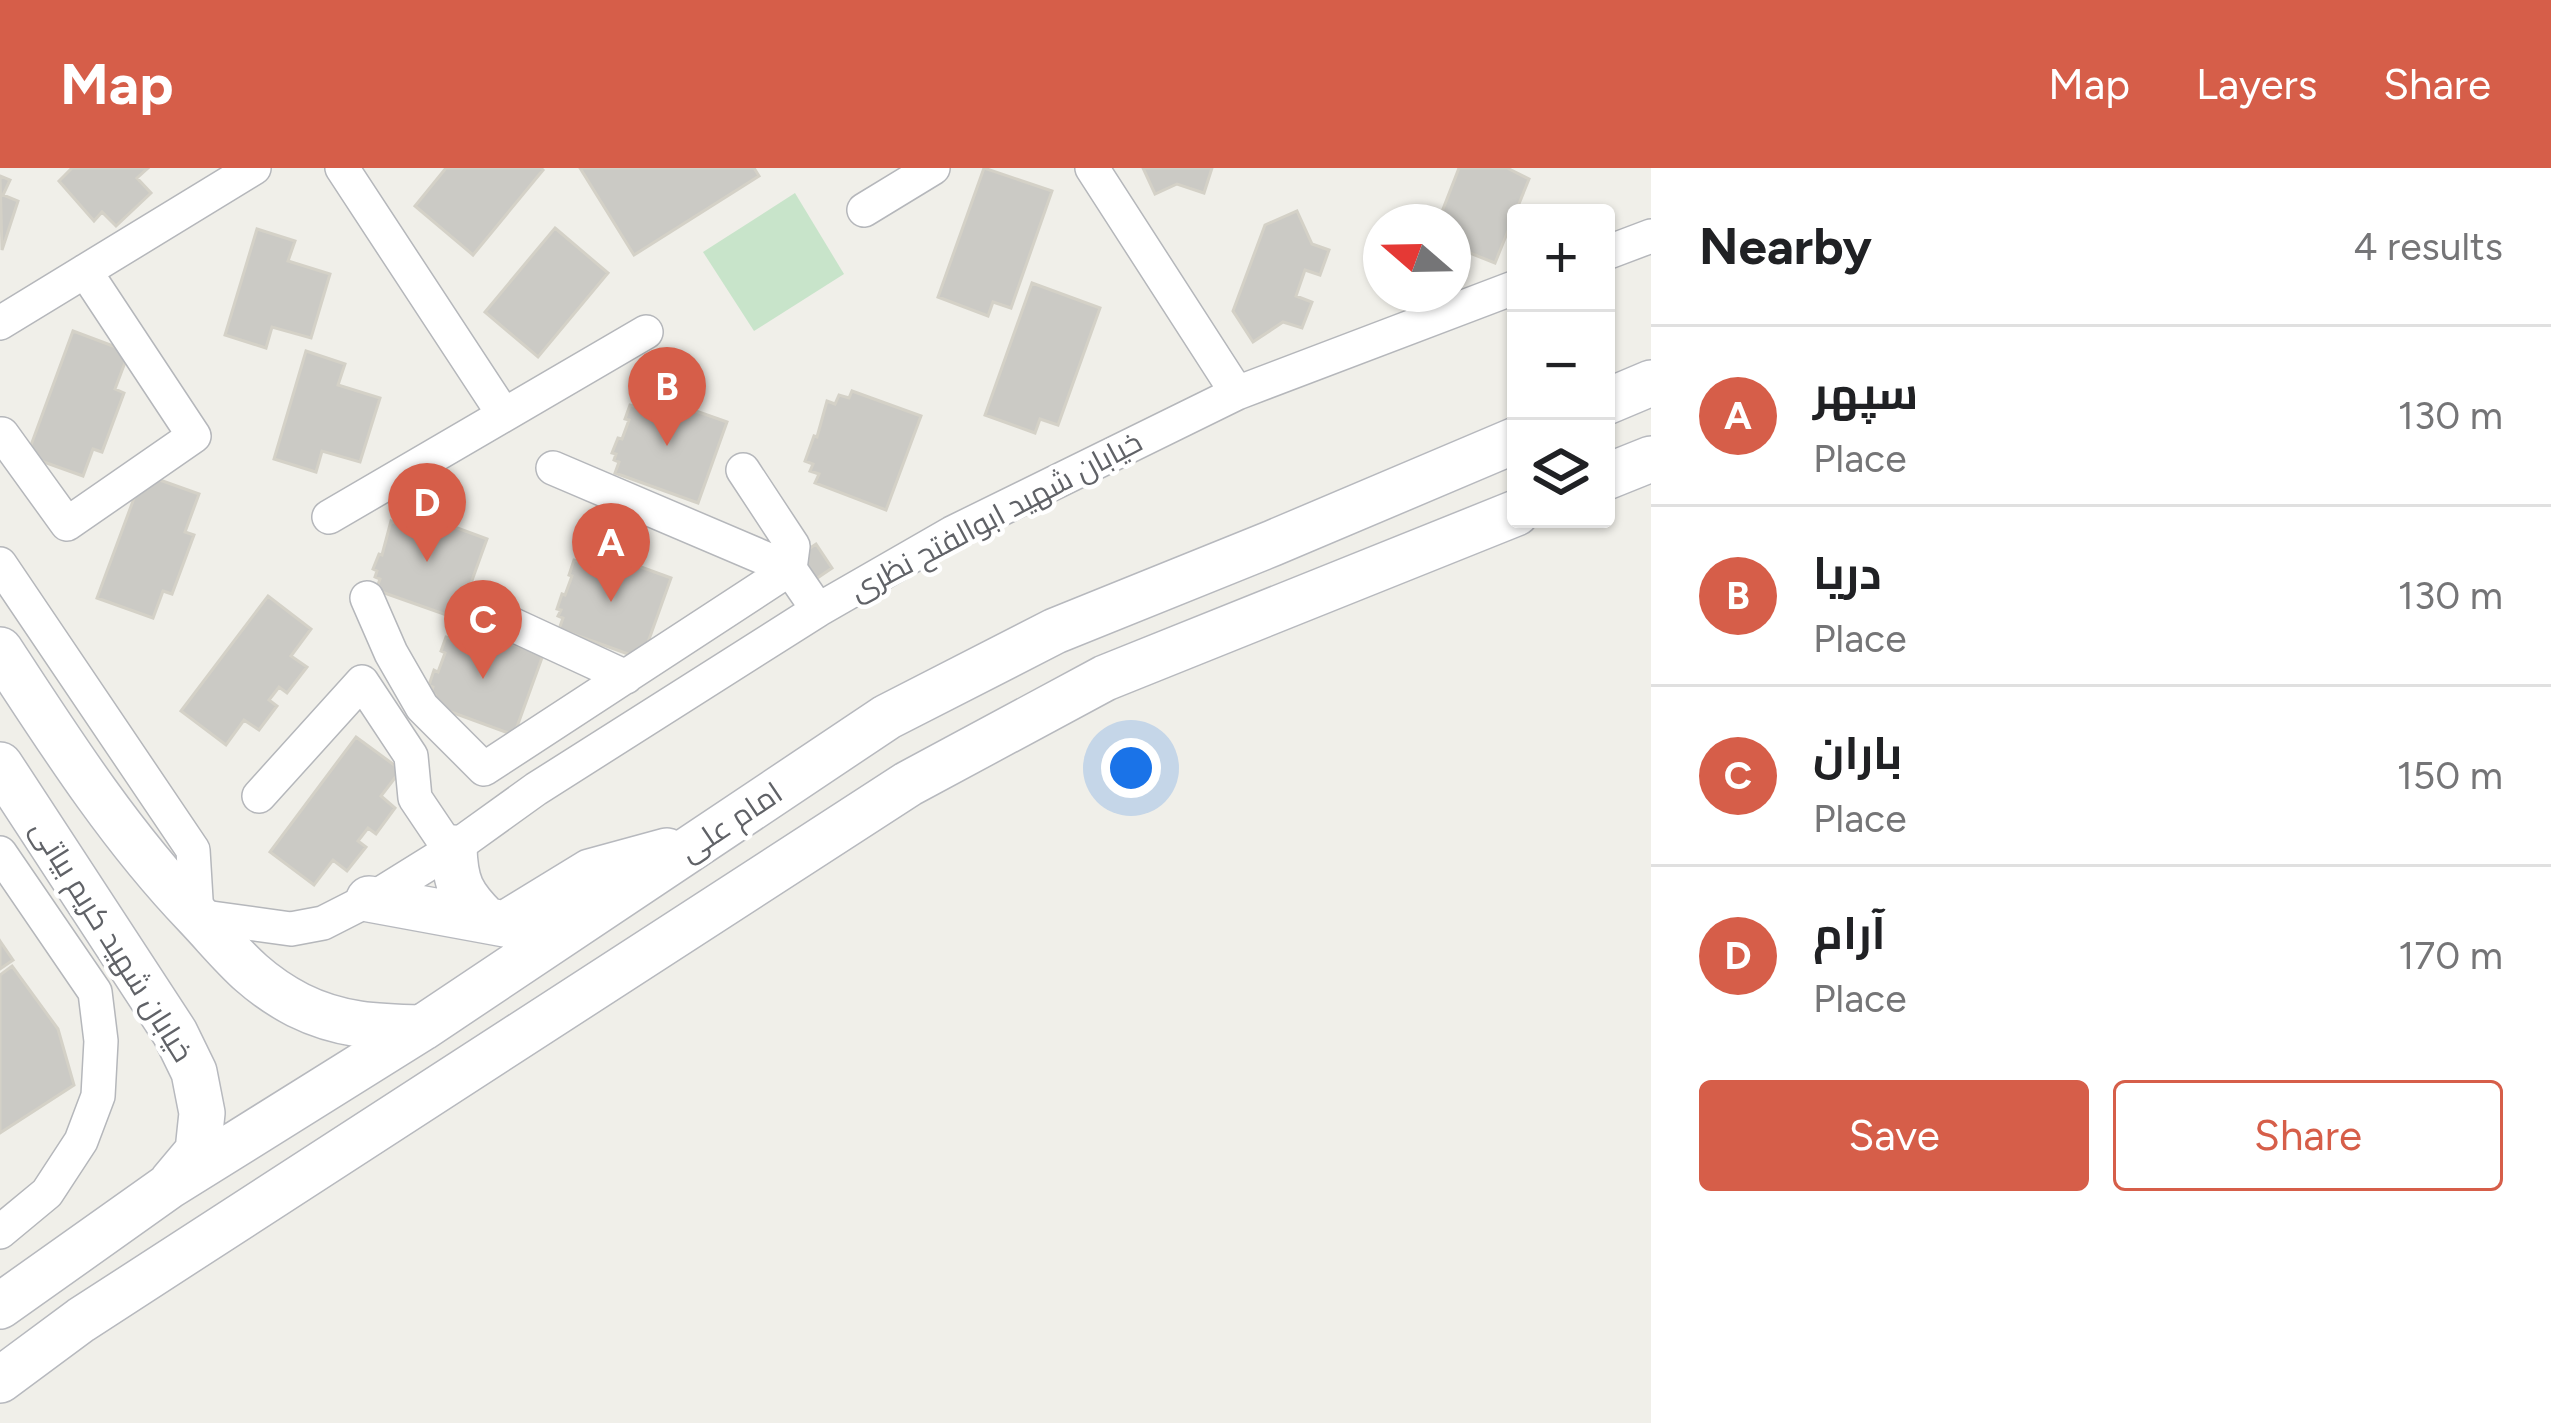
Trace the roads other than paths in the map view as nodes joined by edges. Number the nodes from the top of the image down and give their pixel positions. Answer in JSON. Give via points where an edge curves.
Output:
{"nodes":[{"id":1,"x":254,"y":168,"type":"edge"},
{"id":2,"x":342,"y":168,"type":"edge"},
{"id":3,"x":933,"y":168,"type":"edge"},
{"id":4,"x":1092,"y":168,"type":"edge"},
{"id":5,"x":864,"y":210,"type":"dead end"},
{"id":6,"x":1651,"y":236,"type":"edge"},
{"id":7,"x":1615,"y":250,"type":"edge"},
{"id":8,"x":85,"y":271,"type":"junction"},
{"id":9,"x":1507,"y":290,"type":"edge"},
{"id":10,"x":0,"y":323,"type":"edge"},
{"id":11,"x":646,"y":332,"type":"dead end"},
{"id":12,"x":1651,"y":383,"type":"edge"},
{"id":13,"x":1237,"y":393,"type":"junction"},
{"id":14,"x":1615,"y":398,"type":"edge"},
{"id":15,"x":504,"y":415,"type":"junction"},
{"id":16,"x":2,"y":434,"type":"edge"},
{"id":17,"x":1507,"y":444,"type":"edge"},
{"id":18,"x":1651,"y":459,"type":"edge"},
{"id":19,"x":553,"y":468,"type":"dead end"},
{"id":20,"x":743,"y":470,"type":"dead end"},
{"id":21,"x":1615,"y":473,"type":"edge"},
{"id":22,"x":1507,"y":517,"type":"edge"},
{"id":23,"x":328,"y":518,"type":"dead end"},
{"id":24,"x":0,"y":564,"type":"edge"},
{"id":25,"x":790,"y":569,"type":"junction"},
{"id":26,"x":367,"y":598,"type":"dead end"},
{"id":27,"x":818,"y":610,"type":"junction"},
{"id":28,"x":496,"y":617,"type":"dead end"},
{"id":29,"x":0,"y":650,"type":"edge"},
{"id":30,"x":626,"y":676,"type":"junction"},
{"id":31,"x":43,"y":715,"type":"junction"},
{"id":32,"x":0,"y":738,"type":"edge"},
{"id":33,"x":0,"y":765,"type":"edge"},
{"id":34,"x":259,"y":796,"type":"dead end"},
{"id":35,"x":704,"y":841,"type":"junction"},
{"id":36,"x":452,"y":849,"type":"junction"},
{"id":37,"x":0,"y":853,"type":"edge"},
{"id":38,"x":369,"y":899,"type":"junction"},
{"id":39,"x":196,"y":916,"type":"junction"},
{"id":40,"x":496,"y":922,"type":"junction"},
{"id":41,"x":422,"y":1028,"type":"junction"},
{"id":42,"x":169,"y":1186,"type":"junction"},
{"id":43,"x":0,"y":1232,"type":"edge"},
{"id":44,"x":0,"y":1306,"type":"edge"},
{"id":45,"x":0,"y":1379,"type":"edge"}],
"edges":[{"from":1,"to":8,"type":"street"},
{"from":2,"to":15,"type":"street"},
{"from":3,"to":5,"type":"street"},
{"from":4,"to":13,"type":"street"},
{"from":6,"to":7,"type":"street"},
{"from":8,"to":10,"type":"street"},
{"from":8,"to":16,"type":"street","via":[[194,436],[67,524]]},
{"from":9,"to":13,"type":"street","name":"خیابان شهید ابوالفتح نظری"},
{"from":11,"to":15,"type":"street"},
{"from":12,"to":14,"type":"main road"},
{"from":13,"to":27,"type":"street","name":"خیابان شهید ابوالفتح نظری","via":[[952,532]]},
{"from":15,"to":23,"type":"street"},
{"from":17,"to":35,"type":"main road","name":"امام علی","via":[[1055,631],[886,717]]},
{"from":18,"to":21,"type":"main road"},
{"from":19,"to":25,"type":"street"},
{"from":20,"to":25,"type":"street","via":[[794,545]]},
{"from":22,"to":45,"type":"main road","via":[[1105,678],[908,784]]},
{"from":24,"to":39,"type":"street","via":[[193,850]]},
{"from":25,"to":27,"type":"street"},
{"from":25,"to":30,"type":"street"},
{"from":26,"to":30,"type":"street","via":[[422,707],[484,769]]},
{"from":27,"to":36,"type":"street","name":"خیابان شهید ابوالفتح نظری"},
{"from":28,"to":30,"type":"street"},
{"from":29,"to":31,"type":"main road"},
{"from":31,"to":32,"type":"main road"},
{"from":31,"to":39,"type":"main road","via":[[116,822]]},
{"from":33,"to":42,"type":"main road","name":"خیابان شهید کریم بیاتی","via":[[194,1072],[202,1114],[197,1150]]},
{"from":34,"to":36,"type":"street","via":[[362,682],[411,756],[415,798]]},
{"from":35,"to":40,"type":"main road","via":[[590,872]]},
{"from":35,"to":41,"type":"main road","name":"امام علی"},
{"from":36,"to":38,"type":"street","name":"خیابان شهید ابوالفتح نظری"},
{"from":36,"to":40,"type":"main road","via":[[460,889]]},
{"from":37,"to":43,"type":"street","via":[[94,992],[101,1041],[98,1096],[81,1141],[47,1193]]},
{"from":38,"to":39,"type":"street","name":"خیابان شهید ابوالفتح نظری","via":[[291,929]]},
{"from":38,"to":40,"type":"main road"},
{"from":39,"to":41,"type":"main road","via":[[249,974],[300,1006],[362,1027]]},
{"from":41,"to":42,"type":"main road","name":"امام علی"},
{"from":42,"to":44,"type":"main road","name":"امام علی"}]}
